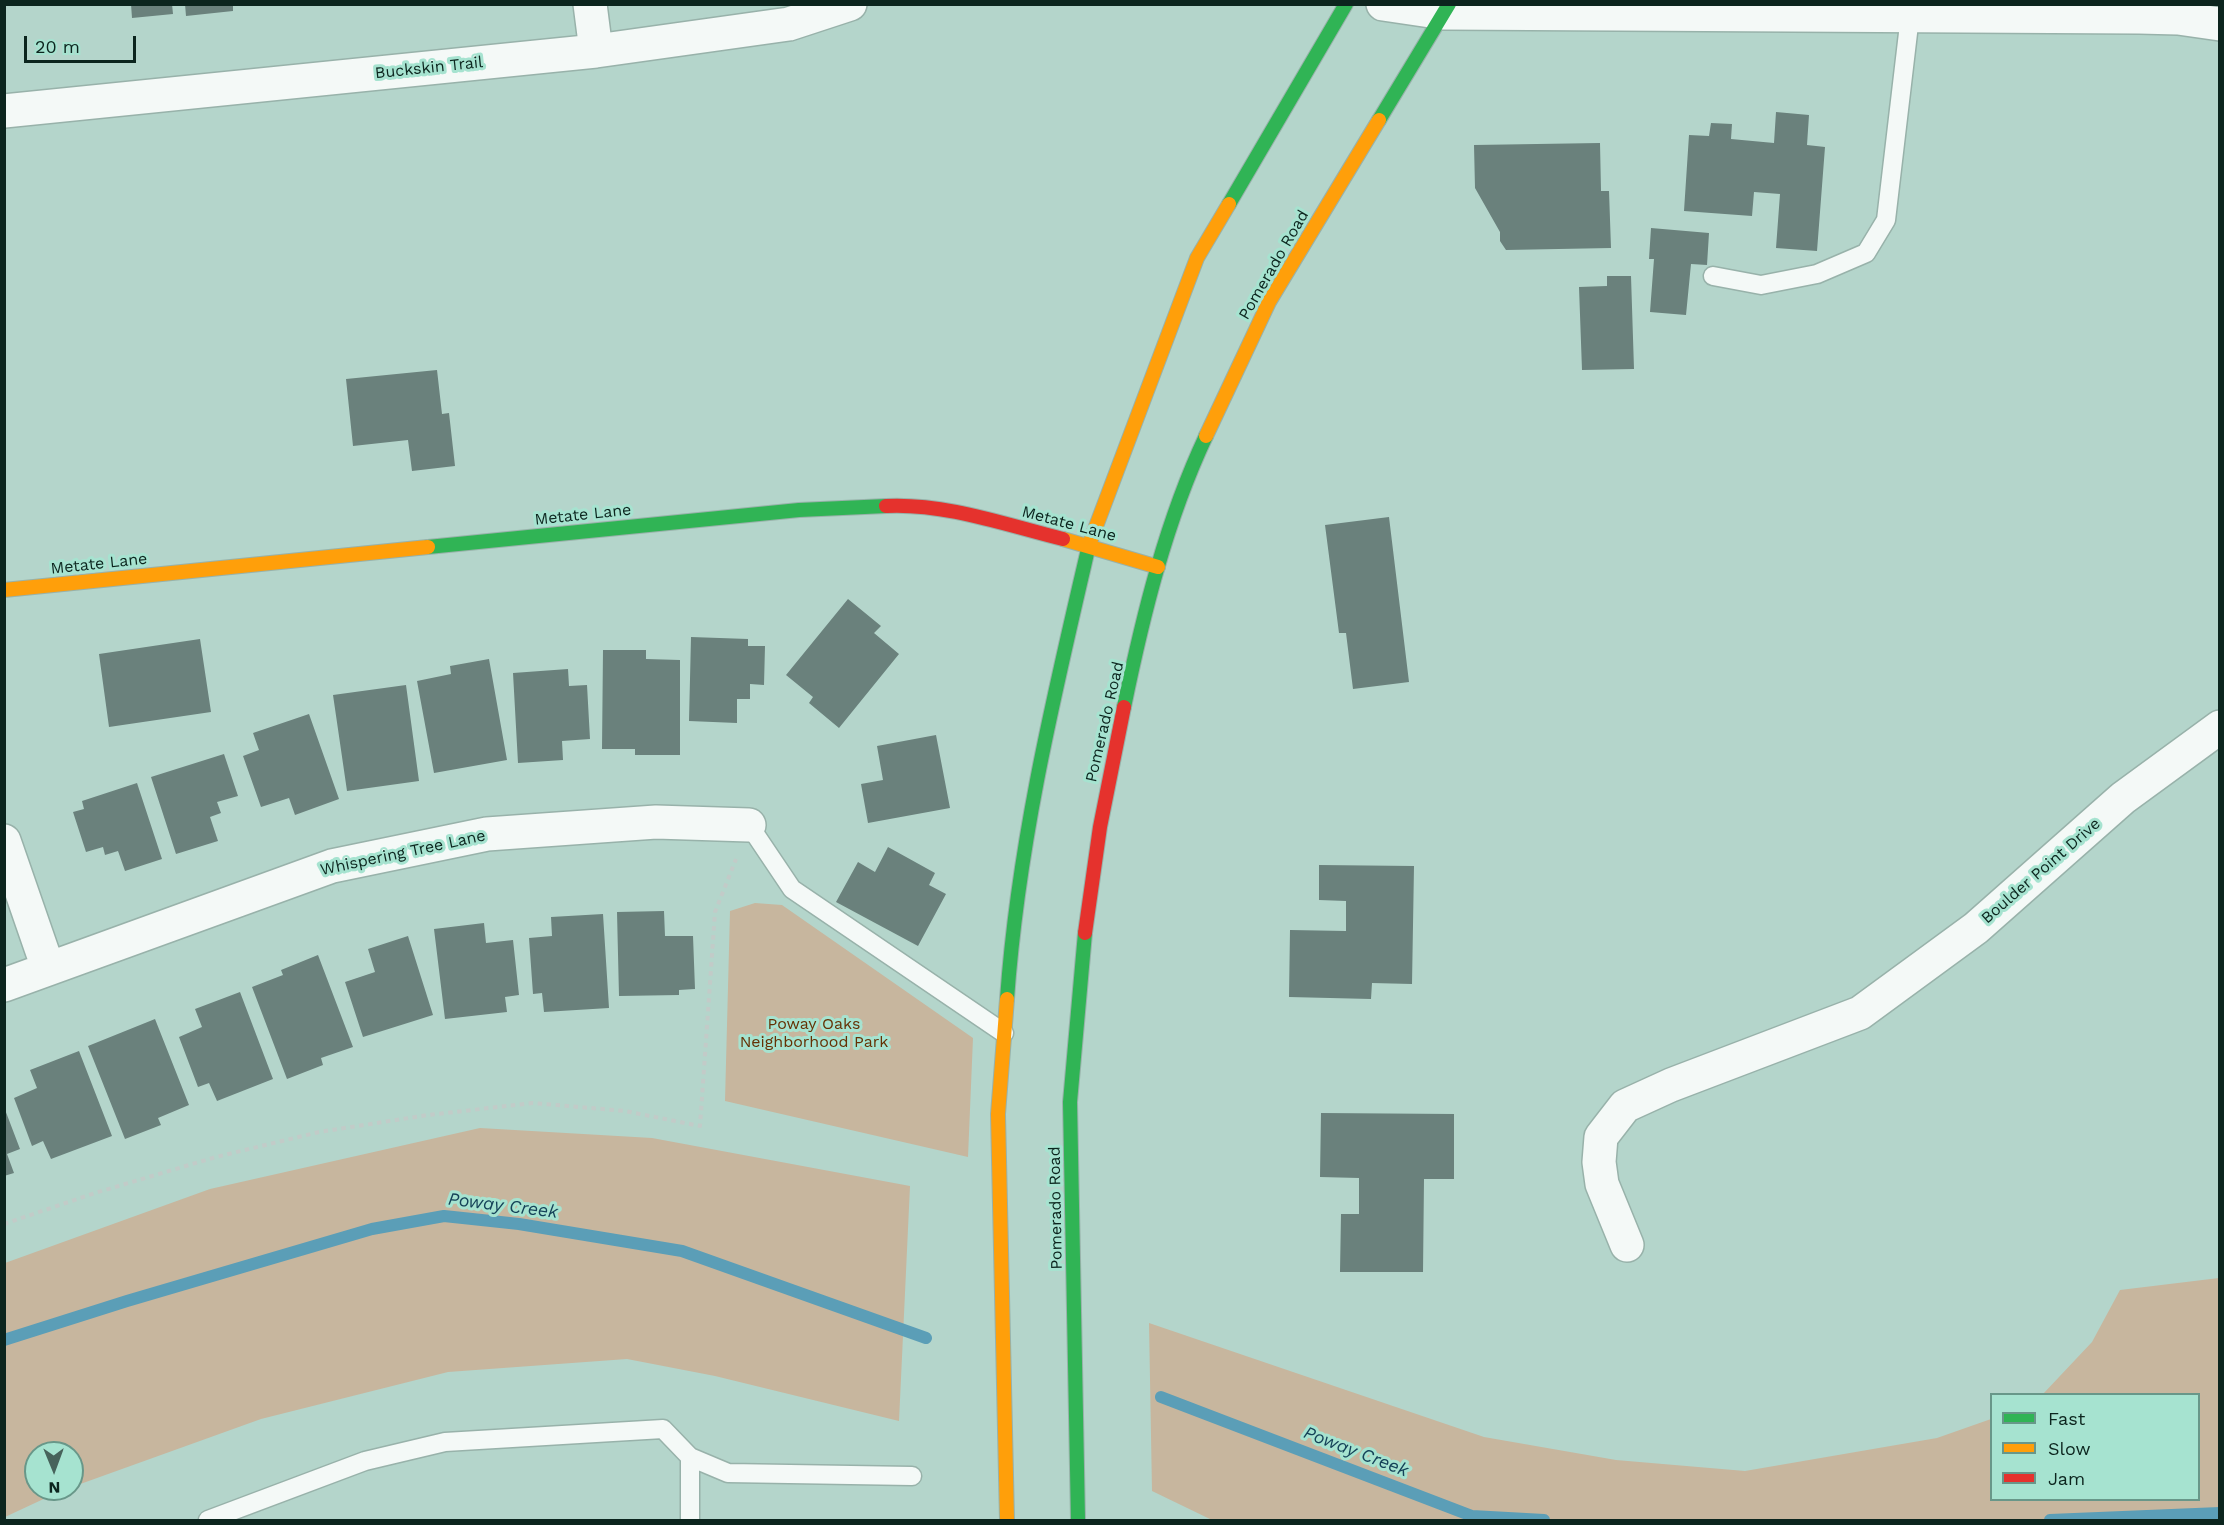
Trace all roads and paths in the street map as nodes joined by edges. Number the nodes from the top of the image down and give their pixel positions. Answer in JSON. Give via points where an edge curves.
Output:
{"nodes":[{"id":1,"x":590,"y":4,"type":"edge"},
{"id":2,"x":850,"y":4,"type":"edge"},
{"id":3,"x":1346,"y":4,"type":"edge"},
{"id":4,"x":1383,"y":4,"type":"edge"},
{"id":5,"x":1446,"y":9,"type":"edge"},
{"id":6,"x":1910,"y":16,"type":"junction"},
{"id":7,"x":2220,"y":24,"type":"edge"},
{"id":8,"x":596,"y":51,"type":"junction"},
{"id":9,"x":4,"y":111,"type":"edge"},
{"id":10,"x":1713,"y":276,"type":"dead end"},
{"id":11,"x":1089,"y":545,"type":"junction"},
{"id":12,"x":1158,"y":567,"type":"junction"},
{"id":13,"x":4,"y":590,"type":"edge"},
{"id":14,"x":2220,"y":728,"type":"edge"},
{"id":15,"x":749,"y":825,"type":"junction"},
{"id":16,"x":4,"y":841,"type":"edge"},
{"id":17,"x":48,"y":968,"type":"junction"},
{"id":18,"x":4,"y":985,"type":"edge"},
{"id":19,"x":1004,"y":1033,"type":"junction"},
{"id":20,"x":4,"y":1224,"type":"edge"},
{"id":21,"x":1627,"y":1245,"type":"dead end"},
{"id":22,"x":690,"y":1457,"type":"junction"},
{"id":23,"x":912,"y":1476,"type":"dead end"},
{"id":24,"x":208,"y":1521,"type":"edge"},
{"id":25,"x":690,"y":1521,"type":"edge"},
{"id":26,"x":1007,"y":1521,"type":"edge"},
{"id":27,"x":1078,"y":1521,"type":"edge"}],
"edges":[{"from":1,"to":8,"type":"street"},
{"from":2,"to":8,"type":"street","name":"Buckskin Trail","via":[[789,24]]},
{"from":3,"to":11,"type":"main road","via":[[1197,258]]},
{"from":4,"to":5,"type":"street"},
{"from":5,"to":6,"type":"street"},
{"from":5,"to":12,"type":"main road","name":"Pomerado Road","via":[[1269,302],[1191,468]]},
{"from":6,"to":7,"type":"street","via":[[2178,18]]},
{"from":6,"to":10,"type":"lane","via":[[1886,220],[1866,253],[1817,274],[1761,285]]},
{"from":8,"to":9,"type":"street","name":"Buckskin Trail"},
{"from":11,"to":12,"type":"main road","name":"Metate Lane"},
{"from":11,"to":13,"type":"main road","name":"Metate Lane","via":[[941,509],[906,505],[799,510]]},
{"from":11,"to":19,"type":"main road","via":[[1025,839]]},
{"from":12,"to":27,"type":"main road","name":"Pomerado Road","via":[[1100,827],[1075,1029],[1070,1102]]},
{"from":14,"to":21,"type":"street","name":"Boulder Point Drive","via":[[2123,798],[1976,928],[1860,1013],[1625,1106],[1601,1137],[1599,1162],[1602,1184]]},
{"from":15,"to":17,"type":"street","name":"Whispering Tree Lane","via":[[656,822],[488,834],[332,866]]},
{"from":15,"to":19,"type":"lane","via":[[792,889]]},
{"from":15,"to":20,"type":"path","via":[[715,912],[700,1126],[625,1111],[533,1103],[428,1115],[319,1132],[216,1156]]},
{"from":16,"to":17,"type":"street"},
{"from":17,"to":18,"type":"street","name":"Whispering Tree Lane"},
{"from":19,"to":26,"type":"main road","via":[[998,1114]]},
{"from":22,"to":23,"type":"lane","via":[[728,1473]]},
{"from":22,"to":24,"type":"lane","via":[[663,1429],[445,1442],[365,1461]]},
{"from":22,"to":25,"type":"lane"}]}
